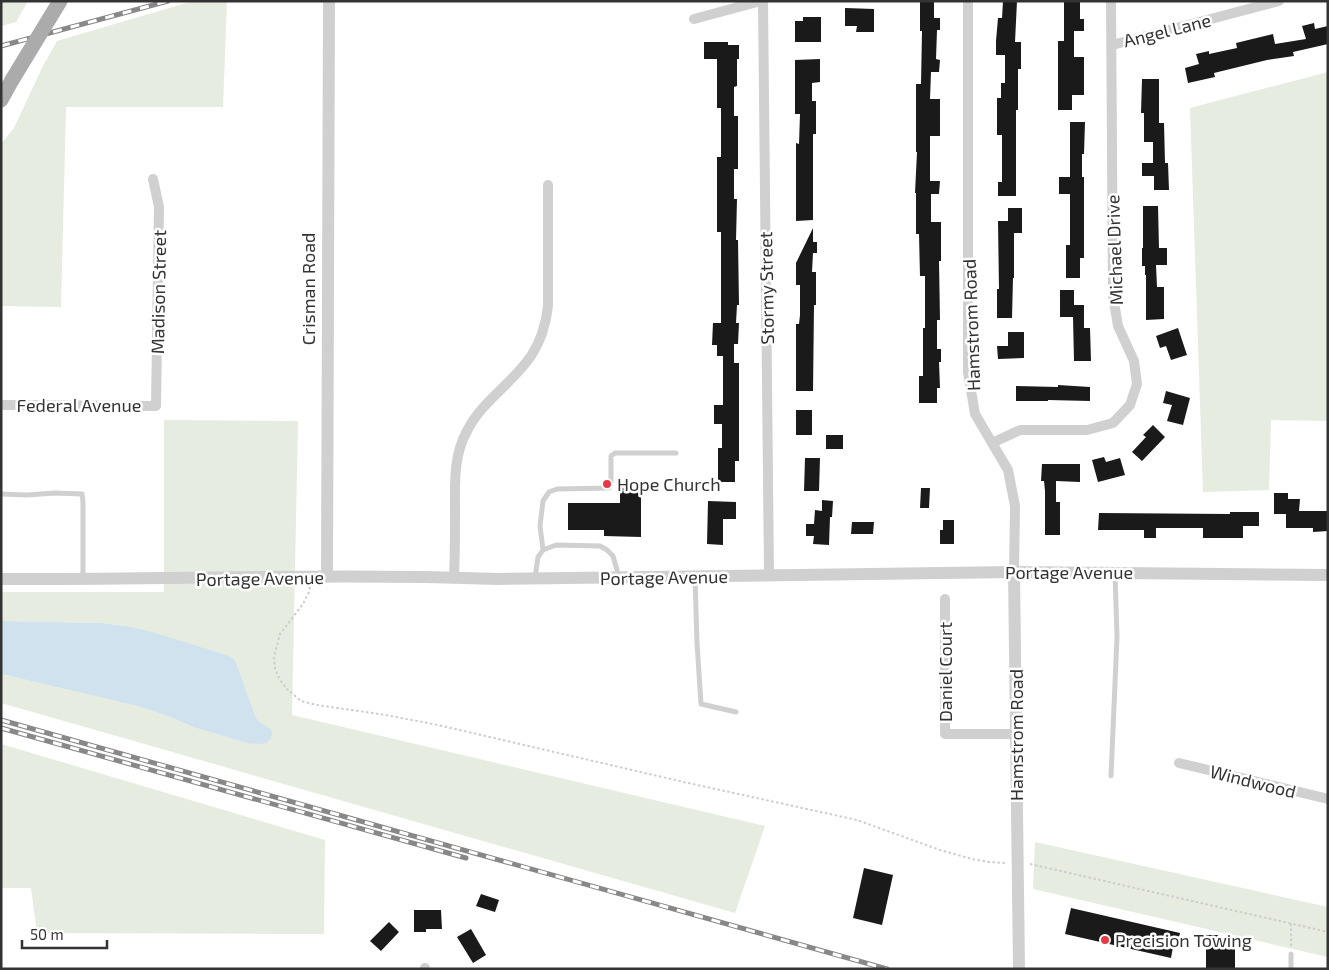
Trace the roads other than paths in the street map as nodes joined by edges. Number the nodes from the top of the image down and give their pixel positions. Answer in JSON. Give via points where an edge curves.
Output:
{"nodes":[{"id":1,"x":60,"y":1,"type":"edge"},
{"id":2,"x":329,"y":1,"type":"edge"},
{"id":3,"x":762,"y":1,"type":"edge"},
{"id":4,"x":968,"y":1,"type":"edge"},
{"id":5,"x":1112,"y":1,"type":"edge"},
{"id":6,"x":1280,"y":1,"type":"edge"},
{"id":7,"x":694,"y":19,"type":"dead end"},
{"id":8,"x":1112,"y":45,"type":"junction"},
{"id":9,"x":1,"y":100,"type":"edge"},
{"id":10,"x":153,"y":179,"type":"dead end"},
{"id":11,"x":548,"y":185,"type":"dead end"},
{"id":12,"x":1,"y":405,"type":"edge"},
{"id":13,"x":156,"y":406,"type":"joint"},
{"id":14,"x":992,"y":443,"type":"junction"},
{"id":15,"x":676,"y":453,"type":"dead end"},
{"id":16,"x":1,"y":494,"type":"edge"},
{"id":17,"x":543,"y":550,"type":"junction"},
{"id":18,"x":1014,"y":572,"type":"junction"},
{"id":19,"x":1115,"y":572,"type":"junction"},
{"id":20,"x":1328,"y":574,"type":"edge"},
{"id":21,"x":769,"y":575,"type":"junction"},
{"id":22,"x":696,"y":576,"type":"junction"},
{"id":23,"x":327,"y":577,"type":"junction"},
{"id":24,"x":619,"y":577,"type":"junction"},
{"id":25,"x":454,"y":578,"type":"junction"},
{"id":26,"x":1,"y":579,"type":"edge"},
{"id":27,"x":535,"y":579,"type":"junction"},
{"id":28,"x":83,"y":580,"type":"junction"},
{"id":29,"x":945,"y":599,"type":"dead end"},
{"id":30,"x":736,"y":712,"type":"dead end"},
{"id":31,"x":1016,"y":734,"type":"junction"},
{"id":32,"x":1179,"y":763,"type":"dead end"},
{"id":33,"x":1111,"y":776,"type":"dead end"},
{"id":34,"x":1328,"y":799,"type":"edge"},
{"id":35,"x":1291,"y":954,"type":"road end"},
{"id":36,"x":1019,"y":969,"type":"edge"},
{"id":37,"x":1291,"y":969,"type":"edge"}],
"edges":[{"from":1,"to":9,"type":"main road","bridge":true},
{"from":2,"to":23,"type":"street","name":"Crisman Road"},
{"from":3,"to":7,"type":"street"},
{"from":3,"to":21,"type":"street","name":"Stormy Street"},
{"from":4,"to":14,"type":"street","name":"Hamstrom Road","via":[[968,372],[975,414]]},
{"from":5,"to":8,"type":"street","name":"Michael Drive"},
{"from":6,"to":8,"type":"street","name":"Angel Lane"},
{"from":8,"to":14,"type":"street","name":"Michael Drive","via":[[1113,296],[1118,326],[1134,361],[1136,384],[1130,405],[1113,422],[1087,430],[1020,430]]},
{"from":10,"to":13,"type":"street","name":"Madison Street","via":[[159,207]]},
{"from":11,"to":25,"type":"street","via":[[548,306],[545,325],[530,358],[477,414],[462,443],[456,471]]},
{"from":12,"to":13,"type":"street","name":"Federal Avenue"},
{"from":14,"to":18,"type":"street","name":"Hamstrom Road","via":[[1008,470],[1016,506]]},
{"from":15,"to":17,"type":"lane","via":[[615,453],[611,456],[609,488],[549,492],[544,501],[540,526]]},
{"from":16,"to":28,"type":"lane","via":[[82,494]]},
{"from":17,"to":24,"type":"lane","via":[[556,545],[600,546],[614,556]]},
{"from":17,"to":27,"type":"lane","via":[[538,557]]},
{"from":18,"to":19,"type":"street","name":"Portage Avenue"},
{"from":18,"to":21,"type":"street","name":"Portage Avenue"},
{"from":18,"to":31,"type":"street","name":"Hamstrom Road"},
{"from":19,"to":20,"type":"street","name":"Portage Avenue"},
{"from":19,"to":33,"type":"lane","via":[[1117,637]]},
{"from":21,"to":22,"type":"street","name":"Portage Avenue"},
{"from":22,"to":24,"type":"street","name":"Portage Avenue"},
{"from":22,"to":30,"type":"lane","via":[[696,643],[701,704]]},
{"from":23,"to":25,"type":"street","name":"Portage Avenue"},
{"from":23,"to":28,"type":"street","name":"Portage Avenue"},
{"from":24,"to":27,"type":"street","name":"Portage Avenue"},
{"from":25,"to":27,"type":"street","name":"Portage Avenue"},
{"from":26,"to":28,"type":"street","name":"Portage Avenue"},
{"from":29,"to":31,"type":"street","name":"Daniel Court","via":[[945,734]]},
{"from":31,"to":36,"type":"street","name":"Hamstrom Road"},
{"from":32,"to":34,"type":"street","name":"Windwood"},
{"from":35,"to":37,"type":"lane"}]}
